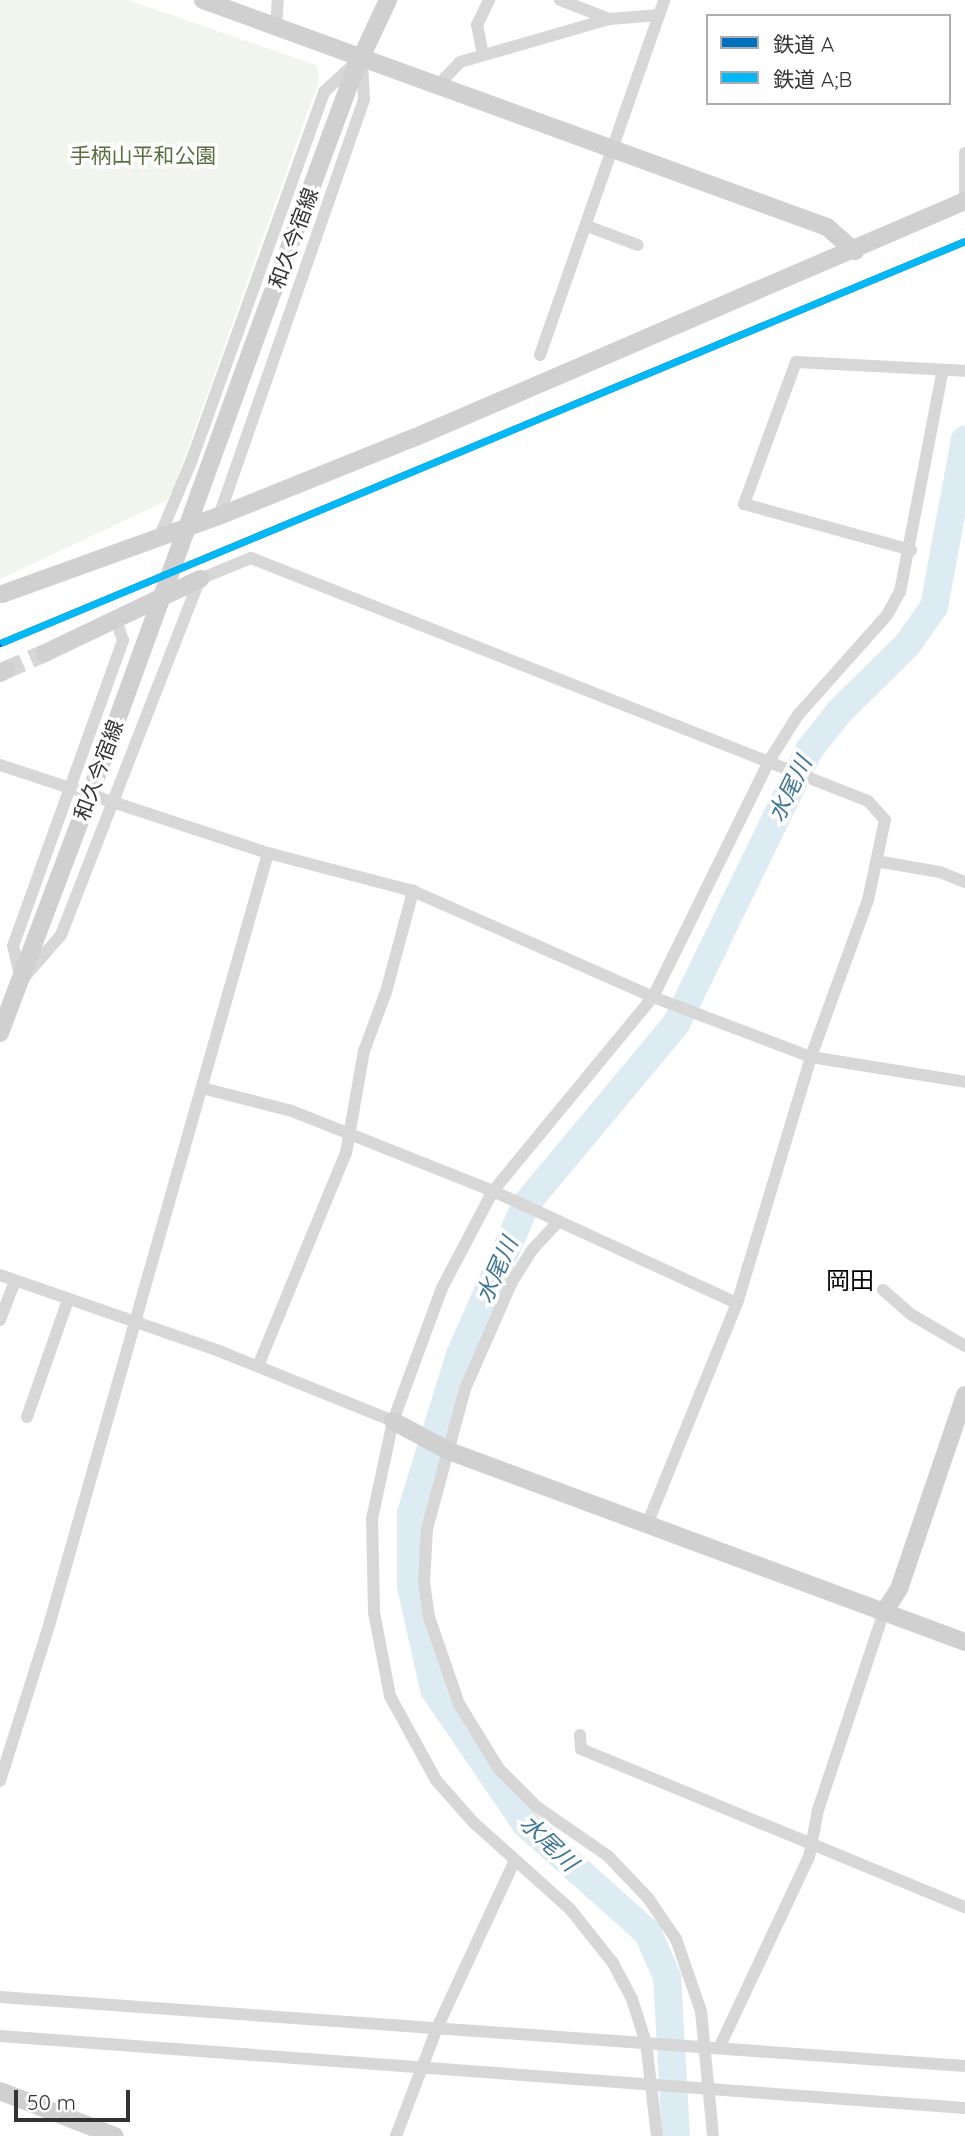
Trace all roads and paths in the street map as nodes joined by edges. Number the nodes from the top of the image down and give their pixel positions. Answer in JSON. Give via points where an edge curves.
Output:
{"nodes":[{"id":1,"x":203,"y":0,"type":"edge"},
{"id":2,"x":278,"y":0,"type":"edge"},
{"id":3,"x":388,"y":0,"type":"edge"},
{"id":4,"x":489,"y":0,"type":"edge"},
{"id":5,"x":560,"y":0,"type":"edge"},
{"id":6,"x":664,"y":0,"type":"edge"},
{"id":7,"x":659,"y":15,"type":"junction"},
{"id":8,"x":608,"y":19,"type":"junction"},
{"id":9,"x":276,"y":26,"type":"junction"},
{"id":10,"x":484,"y":55,"type":"junction"},
{"id":11,"x":362,"y":56,"type":"junction"},
{"id":12,"x":439,"y":84,"type":"junction"},
{"id":13,"x":612,"y":149,"type":"junction"},
{"id":14,"x":965,"y":153,"type":"edge"},
{"id":15,"x":965,"y":199,"type":"edge"},
{"id":16,"x":587,"y":226,"type":"junction"},
{"id":17,"x":638,"y":244,"type":"dead end"},
{"id":18,"x":855,"y":251,"type":"junction"},
{"id":19,"x":540,"y":355,"type":"dead end"},
{"id":20,"x":965,"y":371,"type":"edge"},
{"id":21,"x":942,"y":373,"type":"junction"},
{"id":22,"x":219,"y":516,"type":"junction"},
{"id":23,"x":159,"y":538,"type":"junction"},
{"id":24,"x":911,"y":550,"type":"junction"},
{"id":25,"x":200,"y":579,"type":"junction"},
{"id":26,"x":2,"y":594,"type":"edge"},
{"id":27,"x":116,"y":621,"type":"junction"},
{"id":28,"x":45,"y":653,"type":"tunnel mouth"},
{"id":29,"x":769,"y":761,"type":"junction"},
{"id":30,"x":0,"y":765,"type":"edge"},
{"id":31,"x":70,"y":788,"type":"junction"},
{"id":32,"x":113,"y":803,"type":"junction"},
{"id":33,"x":268,"y":853,"type":"junction"},
{"id":34,"x":876,"y":861,"type":"junction"},
{"id":35,"x":965,"y":882,"type":"edge"},
{"id":36,"x":413,"y":891,"type":"junction"},
{"id":37,"x":21,"y":981,"type":"junction"},
{"id":38,"x":653,"y":997,"type":"junction"},
{"id":39,"x":0,"y":1033,"type":"edge"},
{"id":40,"x":811,"y":1057,"type":"junction"},
{"id":41,"x":965,"y":1082,"type":"edge"},
{"id":42,"x":202,"y":1088,"type":"junction"},
{"id":43,"x":351,"y":1135,"type":"junction"},
{"id":44,"x":493,"y":1191,"type":"junction"},
{"id":45,"x":559,"y":1221,"type":"junction"},
{"id":46,"x":0,"y":1275,"type":"edge"},
{"id":47,"x":15,"y":1281,"type":"junction"},
{"id":48,"x":883,"y":1290,"type":"dead end"},
{"id":49,"x":68,"y":1300,"type":"junction"},
{"id":50,"x":737,"y":1303,"type":"junction"},
{"id":51,"x":0,"y":1320,"type":"edge"},
{"id":52,"x":135,"y":1322,"type":"junction"},
{"id":53,"x":965,"y":1346,"type":"edge"},
{"id":54,"x":258,"y":1366,"type":"junction"},
{"id":55,"x":965,"y":1395,"type":"edge"},
{"id":56,"x":27,"y":1417,"type":"dead end"},
{"id":57,"x":393,"y":1421,"type":"junction"},
{"id":58,"x":450,"y":1451,"type":"junction"},
{"id":59,"x":647,"y":1525,"type":"junction"},
{"id":60,"x":884,"y":1612,"type":"junction"},
{"id":61,"x":965,"y":1642,"type":"edge"},
{"id":62,"x":580,"y":1735,"type":"dead end"},
{"id":63,"x":0,"y":1781,"type":"edge"},
{"id":64,"x":811,"y":1841,"type":"junction"},
{"id":65,"x":515,"y":1860,"type":"junction"},
{"id":66,"x":965,"y":1907,"type":"edge"},
{"id":67,"x":0,"y":1997,"type":"edge"},
{"id":68,"x":437,"y":2028,"type":"junction"},
{"id":69,"x":0,"y":2036,"type":"edge"},
{"id":70,"x":646,"y":2043,"type":"junction"},
{"id":71,"x":704,"y":2048,"type":"junction"},
{"id":72,"x":719,"y":2048,"type":"junction"},
{"id":73,"x":965,"y":2066,"type":"edge"},
{"id":74,"x":423,"y":2068,"type":"junction"},
{"id":75,"x":649,"y":2085,"type":"junction"},
{"id":76,"x":712,"y":2090,"type":"junction"},
{"id":77,"x":0,"y":2091,"type":"edge"},
{"id":78,"x":965,"y":2108,"type":"edge"},
{"id":79,"x":115,"y":2136,"type":"edge"},
{"id":80,"x":396,"y":2136,"type":"edge"},
{"id":81,"x":657,"y":2136,"type":"edge"},
{"id":82,"x":713,"y":2136,"type":"edge"}],
"edges":[{"from":1,"to":9,"type":"street"},
{"from":2,"to":9,"type":"street"},
{"from":3,"to":11,"type":"street","name":"和久今宿線"},
{"from":4,"to":10,"type":"street","via":[[477,26]]},
{"from":5,"to":8,"type":"street"},
{"from":6,"to":7,"type":"street"},
{"from":7,"to":8,"type":"street"},
{"from":7,"to":13,"type":"street"},
{"from":8,"to":10,"type":"street"},
{"from":9,"to":11,"type":"street"},
{"from":10,"to":12,"type":"street","via":[[460,62]]},
{"from":11,"to":12,"type":"street"},
{"from":11,"to":22,"type":"street","via":[[364,99]]},
{"from":11,"to":23,"type":"street","via":[[324,92],[191,462]]},
{"from":11,"to":37,"type":"street","name":"和久今宿線","bridge":true},
{"from":12,"to":13,"type":"street"},
{"from":13,"to":16,"type":"street"},
{"from":13,"to":18,"type":"street","via":[[827,227]]},
{"from":14,"to":15,"type":"street"},
{"from":15,"to":18,"type":"street"},
{"from":16,"to":17,"type":"street"},
{"from":16,"to":19,"type":"street"},
{"from":18,"to":22,"type":"street"},
{"from":20,"to":21,"type":"street"},
{"from":21,"to":24,"type":"street"},
{"from":21,"to":24,"type":"street","via":[[796,362],[744,504]]},
{"from":22,"to":23,"type":"street"},
{"from":23,"to":26,"type":"street"},
{"from":24,"to":29,"type":"street","via":[[900,592],[887,615],[798,715]]},
{"from":25,"to":27,"type":"street"},
{"from":25,"to":29,"type":"street","via":[[251,558]]},
{"from":25,"to":32,"type":"street"},
{"from":27,"to":28,"type":"street"},
{"from":27,"to":31,"type":"street","via":[[123,640]]},
{"from":29,"to":34,"type":"street","via":[[868,801],[885,820]]},
{"from":29,"to":38,"type":"street"},
{"from":30,"to":31,"type":"street"},
{"from":31,"to":32,"type":"street"},
{"from":31,"to":37,"type":"street","via":[[13,946]]},
{"from":32,"to":33,"type":"street"},
{"from":32,"to":37,"type":"street","via":[[61,935]]},
{"from":33,"to":36,"type":"street"},
{"from":33,"to":42,"type":"street"},
{"from":34,"to":35,"type":"street","via":[[940,872]]},
{"from":34,"to":40,"type":"street","via":[[868,900]]},
{"from":36,"to":38,"type":"street"},
{"from":36,"to":43,"type":"street","via":[[386,992],[364,1051]]},
{"from":37,"to":39,"type":"street","name":"和久今宿線"},
{"from":38,"to":40,"type":"street"},
{"from":38,"to":44,"type":"street"},
{"from":40,"to":41,"type":"street"},
{"from":40,"to":50,"type":"street"},
{"from":42,"to":43,"type":"street","via":[[292,1111]]},
{"from":42,"to":52,"type":"street"},
{"from":43,"to":44,"type":"street"},
{"from":43,"to":54,"type":"street"},
{"from":44,"to":45,"type":"street"},
{"from":44,"to":57,"type":"street","via":[[442,1288]]},
{"from":45,"to":50,"type":"street"},
{"from":45,"to":58,"type":"street","via":[[532,1250],[495,1314],[464,1389]]},
{"from":46,"to":47,"type":"street"},
{"from":47,"to":49,"type":"street"},
{"from":47,"to":51,"type":"street"},
{"from":48,"to":53,"type":"street","via":[[912,1315]]},
{"from":49,"to":52,"type":"street"},
{"from":49,"to":56,"type":"street"},
{"from":50,"to":59,"type":"street"},
{"from":52,"to":54,"type":"street"},
{"from":52,"to":63,"type":"street"},
{"from":54,"to":57,"type":"street"},
{"from":55,"to":60,"type":"street","via":[[899,1589]]},
{"from":57,"to":58,"type":"street"},
{"from":57,"to":65,"type":"street","via":[[372,1519],[374,1612],[390,1696],[436,1780]]},
{"from":58,"to":59,"type":"street"},
{"from":58,"to":71,"type":"street","via":[[427,1529],[424,1582],[429,1618],[459,1704],[499,1769],[537,1807],[608,1856],[648,1898],[676,1939],[691,1974]]},
{"from":59,"to":60,"type":"street"},
{"from":60,"to":61,"type":"street"},
{"from":60,"to":64,"type":"street"},
{"from":62,"to":64,"type":"street","via":[[581,1748]]},
{"from":64,"to":66,"type":"street"},
{"from":64,"to":72,"type":"street","via":[[808,1857]]},
{"from":65,"to":68,"type":"street"},
{"from":65,"to":70,"type":"street","via":[[570,1909],[613,1963]]},
{"from":67,"to":68,"type":"street"},
{"from":68,"to":70,"type":"street"},
{"from":68,"to":74,"type":"street"},
{"from":69,"to":74,"type":"street"},
{"from":70,"to":71,"type":"street"},
{"from":70,"to":75,"type":"street"},
{"from":71,"to":72,"type":"street"},
{"from":71,"to":76,"type":"street"},
{"from":72,"to":73,"type":"street"},
{"from":74,"to":75,"type":"street"},
{"from":74,"to":80,"type":"street"},
{"from":75,"to":76,"type":"street"},
{"from":75,"to":81,"type":"street"},
{"from":76,"to":78,"type":"street"},
{"from":76,"to":82,"type":"street"},
{"from":77,"to":79,"type":"street"}]}
